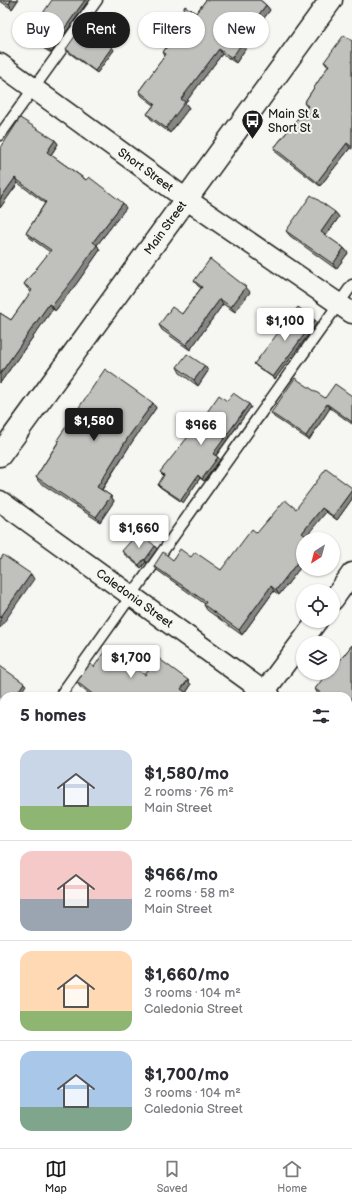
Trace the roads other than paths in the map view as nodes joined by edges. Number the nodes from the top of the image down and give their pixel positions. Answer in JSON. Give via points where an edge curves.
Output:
{"nodes":[{"id":1,"x":97,"y":0,"type":"edge"},
{"id":2,"x":331,"y":0,"type":"edge"},
{"id":3,"x":0,"y":64,"type":"edge"},
{"id":4,"x":34,"y":88,"type":"junction"},
{"id":5,"x":0,"y":135,"type":"edge"},
{"id":6,"x":186,"y":199,"type":"junction"},
{"id":7,"x":352,"y":285,"type":"edge"},
{"id":8,"x":345,"y":308,"type":"edge"},
{"id":9,"x":0,"y":455,"type":"edge"},
{"id":10,"x":0,"y":501,"type":"edge"},
{"id":11,"x":352,"y":573,"type":"edge"},
{"id":12,"x":340,"y":590,"type":"edge"},
{"id":13,"x":130,"y":595,"type":"junction"},
{"id":14,"x":312,"y":628,"type":"edge"},
{"id":15,"x":63,"y":692,"type":"edge"},
{"id":16,"x":261,"y":692,"type":"edge"},
{"id":17,"x":267,"y":692,"type":"edge"}],
"edges":[{"from":1,"to":4,"type":"lane"},
{"from":2,"to":6,"type":"street","name":"Main Street"},
{"from":3,"to":4,"type":"street","name":"Short Street"},
{"from":4,"to":5,"type":"lane"},
{"from":4,"to":6,"type":"street","name":"Short Street"},
{"from":6,"to":8,"type":"street","name":"Short Street"},
{"from":6,"to":9,"type":"street","name":"Main Street"},
{"from":7,"to":8,"type":"lane"},
{"from":8,"to":13,"type":"lane"},
{"from":10,"to":13,"type":"street","name":"Caledonia Street"},
{"from":11,"to":12,"type":"street"},
{"from":13,"to":15,"type":"lane"},
{"from":13,"to":16,"type":"street","name":"Caledonia Street"},
{"from":14,"to":17,"type":"street"}]}
